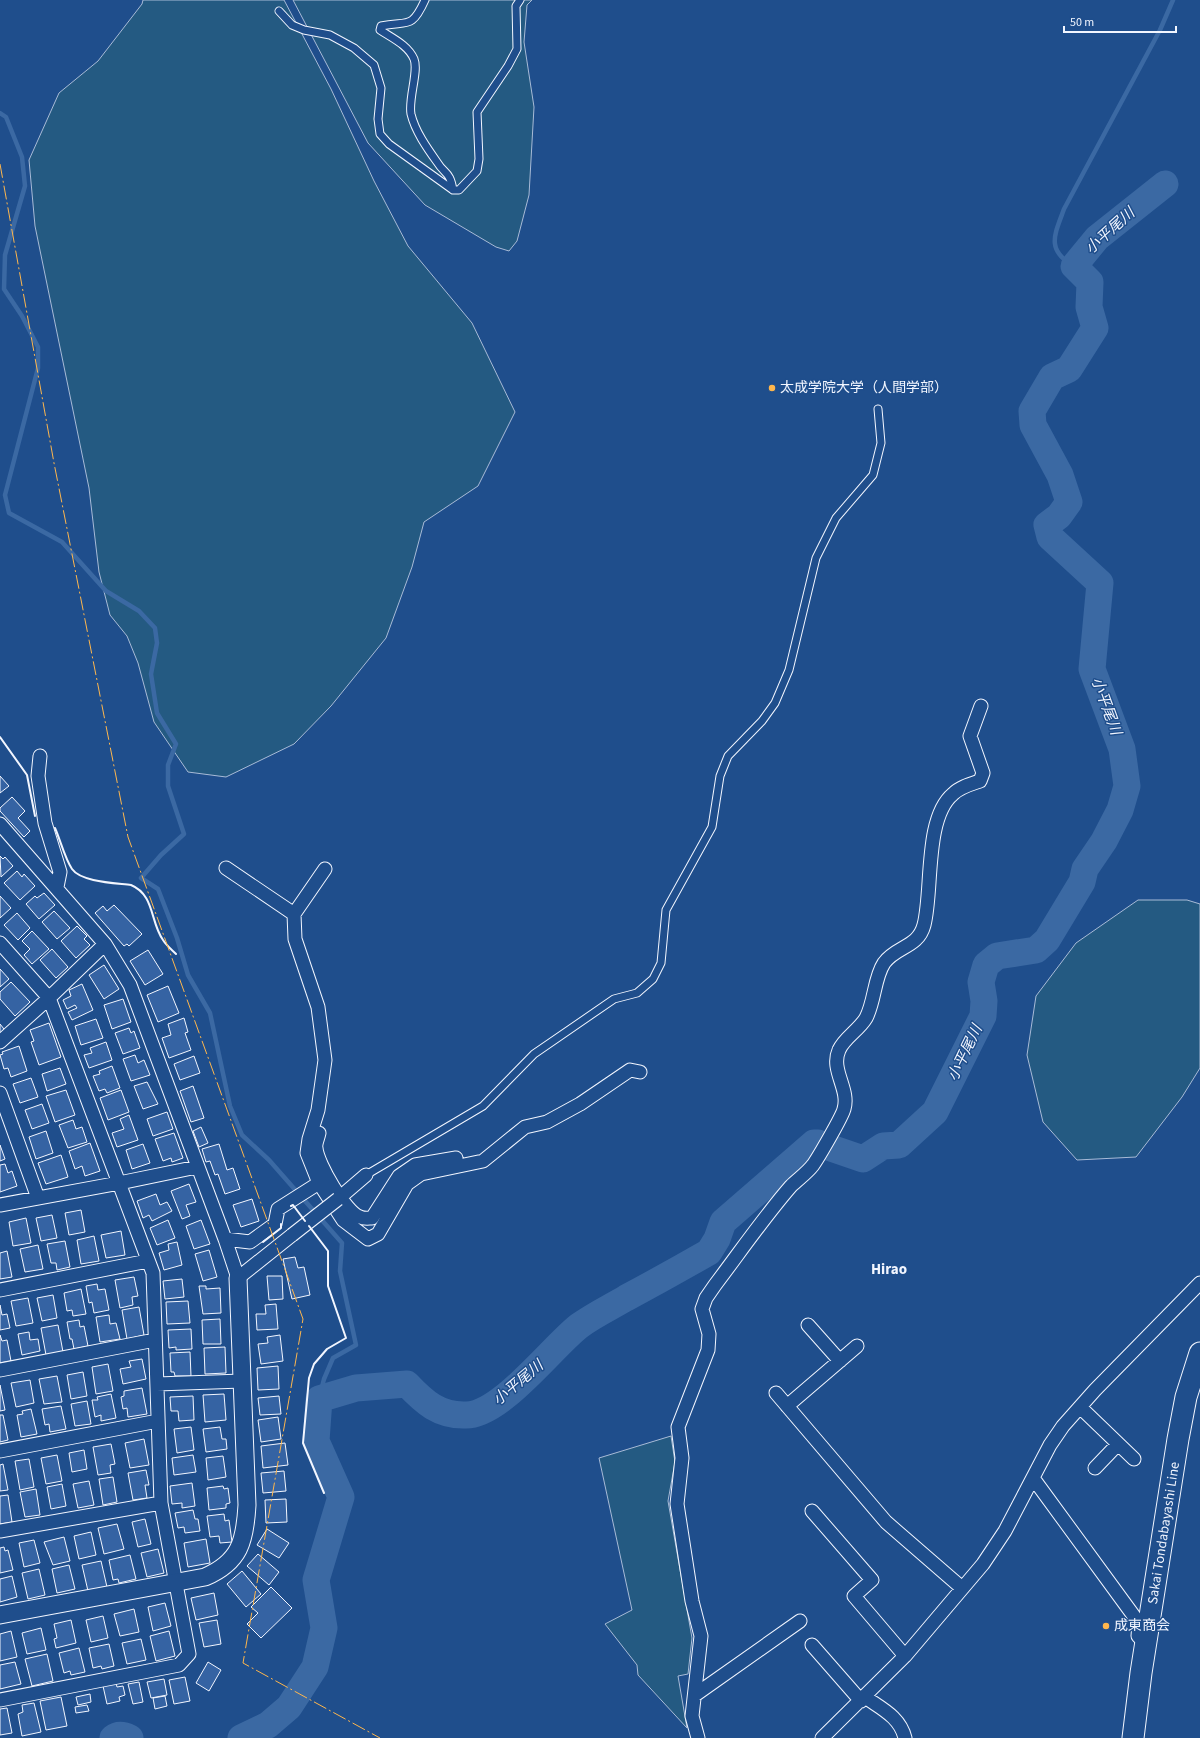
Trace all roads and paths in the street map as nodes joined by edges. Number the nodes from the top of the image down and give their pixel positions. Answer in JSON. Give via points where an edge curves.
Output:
{"nodes":[{"id":1,"x":425,"y":0,"type":"edge"},
{"id":2,"x":520,"y":0,"type":"edge"},
{"id":3,"x":279,"y":11,"type":"dead end"},
{"id":4,"x":453,"y":190,"type":"junction"},
{"id":5,"x":878,"y":409,"type":"dead end"},
{"id":6,"x":981,"y":706,"type":"dead end"},
{"id":7,"x":40,"y":756,"type":"dead end"},
{"id":8,"x":0,"y":824,"type":"edge"},
{"id":9,"x":226,"y":868,"type":"dead end"},
{"id":10,"x":325,"y":869,"type":"dead end"},
{"id":11,"x":57,"y":888,"type":"junction"},
{"id":12,"x":294,"y":914,"type":"junction"},
{"id":13,"x":0,"y":943,"type":"edge"},
{"id":14,"x":105,"y":944,"type":"junction"},
{"id":15,"x":49,"y":998,"type":"junction"},
{"id":16,"x":324,"y":1039,"type":"junction"},
{"id":17,"x":0,"y":1042,"type":"edge"},
{"id":18,"x":640,"y":1072,"type":"dead end"},
{"id":19,"x":0,"y":1093,"type":"edge"},
{"id":20,"x":482,"y":1161,"type":"junction"},
{"id":21,"x":197,"y":1167,"type":"junction"},
{"id":22,"x":366,"y":1175,"type":"joint"},
{"id":23,"x":119,"y":1183,"type":"junction"},
{"id":24,"x":317,"y":1184,"type":"junction"},
{"id":25,"x":38,"y":1198,"type":"junction"},
{"id":26,"x":339,"y":1198,"type":"junction"},
{"id":27,"x":0,"y":1205,"type":"edge"},
{"id":28,"x":225,"y":1239,"type":"junction"},
{"id":29,"x":148,"y":1261,"type":"junction"},
{"id":30,"x":238,"y":1278,"type":"junction"},
{"id":31,"x":1200,"y":1283,"type":"edge"},
{"id":32,"x":0,"y":1290,"type":"edge"},
{"id":33,"x":808,"y":1325,"type":"dead end"},
{"id":34,"x":155,"y":1340,"type":"junction"},
{"id":35,"x":857,"y":1346,"type":"dead end"},
{"id":36,"x":1200,"y":1353,"type":"edge"},
{"id":37,"x":840,"y":1361,"type":"junction"},
{"id":38,"x":0,"y":1370,"type":"edge"},
{"id":39,"x":242,"y":1381,"type":"junction"},
{"id":40,"x":156,"y":1384,"type":"junction"},
{"id":41,"x":776,"y":1393,"type":"dead end"},
{"id":42,"x":787,"y":1406,"type":"junction"},
{"id":43,"x":1080,"y":1407,"type":"junction"},
{"id":44,"x":158,"y":1421,"type":"junction"},
{"id":45,"x":1118,"y":1444,"type":"junction"},
{"id":46,"x":0,"y":1451,"type":"edge"},
{"id":47,"x":1134,"y":1459,"type":"dead end"},
{"id":48,"x":1095,"y":1468,"type":"dead end"},
{"id":49,"x":1033,"y":1478,"type":"junction"},
{"id":50,"x":161,"y":1503,"type":"junction"},
{"id":51,"x":812,"y":1511,"type":"dead end"},
{"id":52,"x":0,"y":1531,"type":"edge"},
{"id":53,"x":176,"y":1583,"type":"junction"},
{"id":54,"x":962,"y":1588,"type":"junction"},
{"id":55,"x":0,"y":1616,"type":"edge"},
{"id":56,"x":800,"y":1621,"type":"dead end"},
{"id":57,"x":1146,"y":1643,"type":"junction"},
{"id":58,"x":812,"y":1645,"type":"dead end"},
{"id":59,"x":906,"y":1656,"type":"junction"},
{"id":60,"x":695,"y":1695,"type":"junction"},
{"id":61,"x":863,"y":1699,"type":"junction"},
{"id":62,"x":0,"y":1700,"type":"edge"},
{"id":63,"x":698,"y":1738,"type":"edge"},
{"id":64,"x":822,"y":1738,"type":"edge"},
{"id":65,"x":905,"y":1738,"type":"edge"},
{"id":66,"x":1133,"y":1738,"type":"edge"}],
"edges":[{"from":1,"to":4,"type":"lane","via":[[413,20],[404,24],[380,26],[380,30],[400,42],[415,61],[411,112],[415,125],[438,164],[451,176]]},
{"from":2,"to":4,"type":"lane","via":[[516,6],[517,49],[477,112],[477,171],[460,190]]},
{"from":3,"to":4,"type":"lane","via":[[292,25],[330,35],[354,48],[374,65],[381,88],[378,119],[380,134],[389,144]]},
{"from":5,"to":22,"type":"lane","via":[[881,443],[873,476],[836,518],[816,558],[790,670],[775,703],[762,721],[728,756],[720,776],[712,828],[666,910],[661,963],[653,979],[637,993],[614,999],[534,1054],[483,1106]]},
{"from":6,"to":60,"type":"street","via":[[970,736],[983,773],[980,781],[952,794],[940,813],[934,836],[924,926],[916,942],[897,951],[884,963],[866,1019],[839,1050],[836,1065],[845,1093],[844,1109],[813,1165],[792,1186],[715,1285],[702,1309],[709,1334],[708,1350],[678,1428],[682,1458],[676,1504],[692,1601],[701,1636]]},
{"from":7,"to":11,"type":"street","via":[[38,776],[45,822],[60,872]]},
{"from":8,"to":11,"type":"street"},
{"from":9,"to":12,"type":"street"},
{"from":10,"to":12,"type":"street"},
{"from":11,"to":14,"type":"street"},
{"from":12,"to":16,"type":"street","via":[[295,939],[318,1007]]},
{"from":13,"to":15,"type":"street"},
{"from":14,"to":15,"type":"street"},
{"from":14,"to":21,"type":"street","via":[[130,985]]},
{"from":15,"to":17,"type":"street"},
{"from":15,"to":23,"type":"street"},
{"from":16,"to":24,"type":"street","via":[[322,1085],[307,1153]]},
{"from":16,"to":26,"type":"street","via":[[331,1038],[330,1077],[324,1115],[315,1147],[320,1164]]},
{"from":18,"to":20,"type":"street","via":[[630,1070],[554,1119],[525,1127]]},
{"from":19,"to":25,"type":"street"},
{"from":20,"to":24,"type":"street","via":[[421,1174],[407,1184],[378,1234],[368,1239],[343,1220]]},
{"from":20,"to":26,"type":"street","via":[[468,1156],[415,1165],[399,1176],[372,1218],[356,1215]]},
{"from":21,"to":23,"type":"street"},
{"from":21,"to":28,"type":"street"},
{"from":22,"to":26,"type":"street"},
{"from":23,"to":25,"type":"street"},
{"from":23,"to":29,"type":"street"},
{"from":24,"to":28,"type":"street","via":[[278,1209],[275,1224],[250,1242]]},
{"from":25,"to":27,"type":"street"},
{"from":26,"to":30,"type":"street","bridge":true},
{"from":28,"to":30,"type":"street"},
{"from":29,"to":32,"type":"street"},
{"from":29,"to":34,"type":"street","via":[[153,1273]]},
{"from":30,"to":39,"type":"street"},
{"from":31,"to":43,"type":"street"},
{"from":33,"to":37,"type":"street"},
{"from":34,"to":38,"type":"street"},
{"from":34,"to":40,"type":"street"},
{"from":35,"to":37,"type":"street"},
{"from":36,"to":57,"type":"main road","name":"Sakai Tondabayashi Line","via":[[1186,1397]]},
{"from":37,"to":42,"type":"street"},
{"from":39,"to":40,"type":"street"},
{"from":39,"to":53,"type":"street","via":[[247,1505],[246,1528],[242,1543],[233,1559],[219,1571],[205,1577]]},
{"from":40,"to":44,"type":"street"},
{"from":41,"to":42,"type":"street"},
{"from":42,"to":54,"type":"street","via":[[886,1522]]},
{"from":43,"to":45,"type":"street"},
{"from":43,"to":49,"type":"street","via":[[1063,1426]]},
{"from":44,"to":46,"type":"street"},
{"from":44,"to":50,"type":"street"},
{"from":45,"to":47,"type":"street"},
{"from":45,"to":48,"type":"street"},
{"from":49,"to":54,"type":"street","via":[[1005,1531],[983,1564]]},
{"from":49,"to":57,"type":"street","via":[[1139,1623],[1138,1636]]},
{"from":50,"to":52,"type":"street"},
{"from":50,"to":53,"type":"street"},
{"from":51,"to":59,"type":"street","via":[[872,1580],[854,1596]]},
{"from":53,"to":55,"type":"street"},
{"from":53,"to":62,"type":"street","via":[[189,1654],[179,1665]]},
{"from":54,"to":59,"type":"street"},
{"from":56,"to":60,"type":"street"},
{"from":57,"to":66,"type":"main road","name":"Sakai Tondabayashi Line"},
{"from":58,"to":61,"type":"street"},
{"from":59,"to":61,"type":"street"},
{"from":60,"to":63,"type":"street","via":[[692,1716]]},
{"from":61,"to":64,"type":"street"},
{"from":61,"to":65,"type":"street","via":[[896,1719],[903,1727]]}]}
